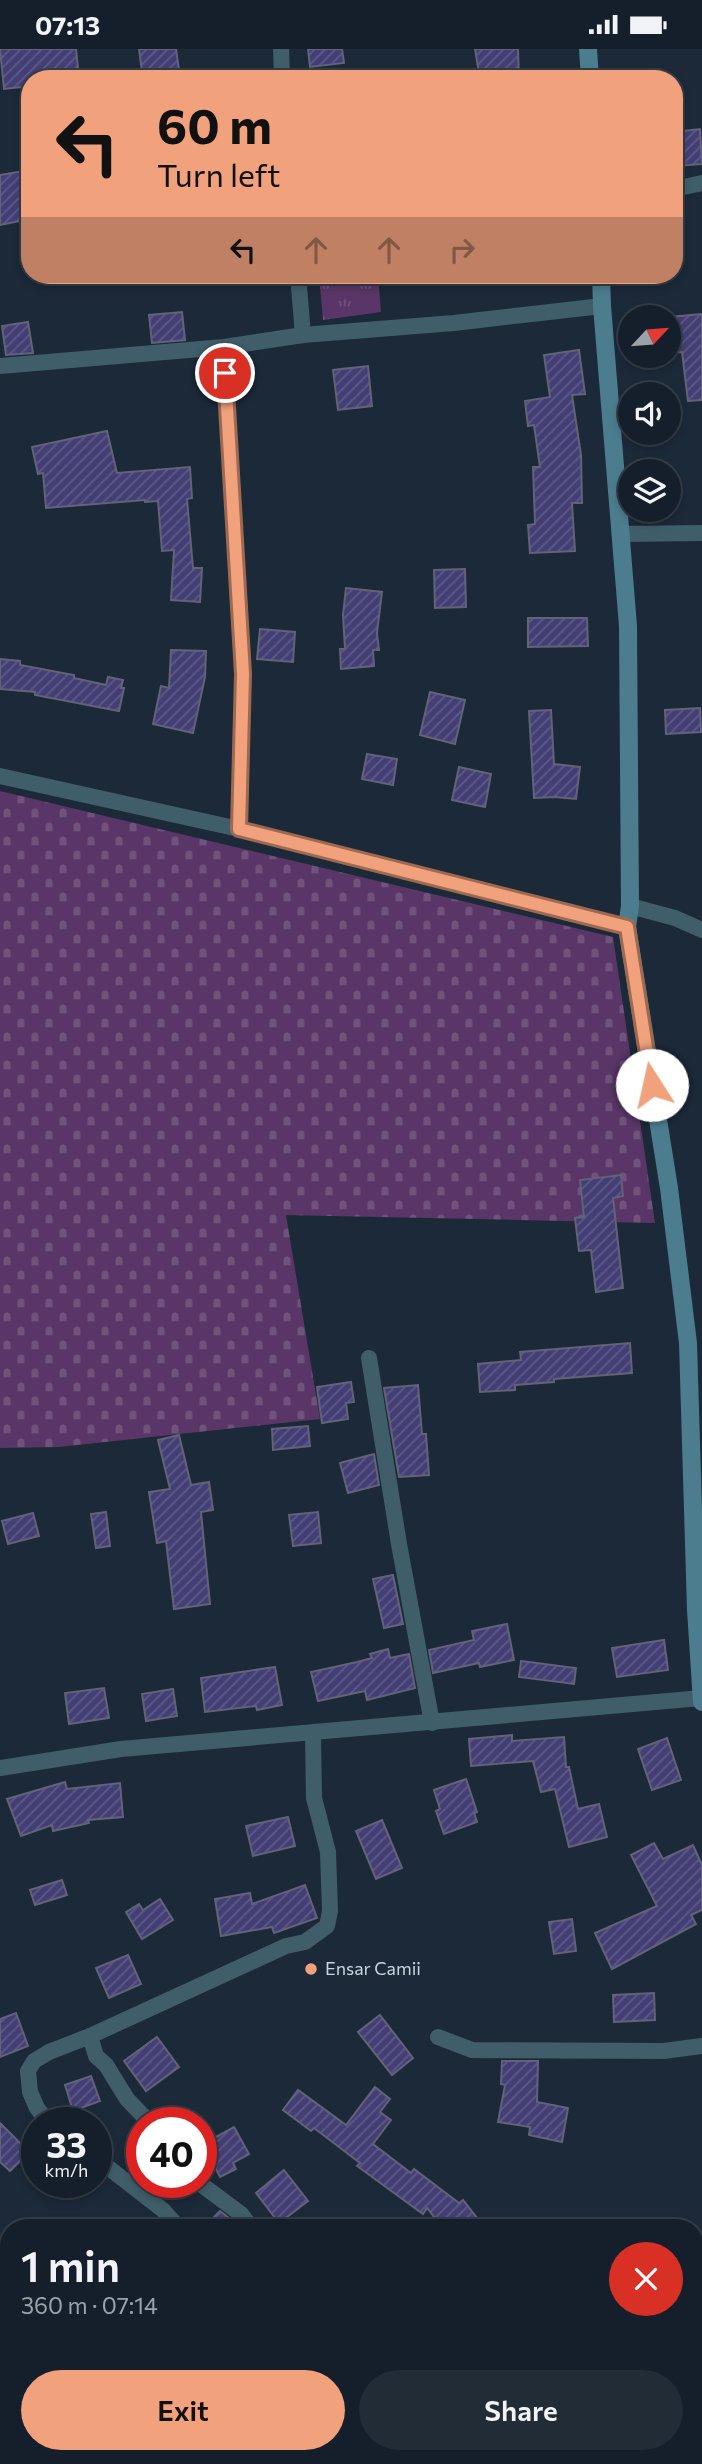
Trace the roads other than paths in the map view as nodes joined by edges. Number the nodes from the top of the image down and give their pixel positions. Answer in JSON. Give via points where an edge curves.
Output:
{"nodes":[{"id":1,"x":281,"y":49,"type":"edge"},
{"id":2,"x":588,"y":49,"type":"edge"},
{"id":3,"x":282,"y":70,"type":"edge"},
{"id":4,"x":589,"y":70,"type":"edge"},
{"id":5,"x":702,"y":183,"type":"edge"},
{"id":6,"x":683,"y":187,"type":"edge"},
{"id":7,"x":299,"y":284,"type":"edge"},
{"id":8,"x":601,"y":284,"type":"edge"},
{"id":9,"x":601,"y":306,"type":"junction"},
{"id":10,"x":303,"y":335,"type":"junction"},
{"id":11,"x":224,"y":347,"type":"junction"},
{"id":12,"x":0,"y":366,"type":"edge"},
{"id":13,"x":702,"y":533,"type":"edge"},
{"id":14,"x":620,"y":534,"type":"junction"},
{"id":15,"x":0,"y":776,"type":"edge"},
{"id":16,"x":239,"y":829,"type":"junction"},
{"id":17,"x":630,"y":906,"type":"junction"},
{"id":18,"x":627,"y":927,"type":"junction"},
{"id":19,"x":702,"y":930,"type":"edge"},
{"id":20,"x":369,"y":1358,"type":"dead end"},
{"id":21,"x":701,"y":1700,"type":"edge"},
{"id":22,"x":432,"y":1723,"type":"junction"},
{"id":23,"x":313,"y":1734,"type":"junction"},
{"id":24,"x":0,"y":1768,"type":"edge"},
{"id":25,"x":90,"y":2036,"type":"junction"},
{"id":26,"x":438,"y":2037,"type":"dead end"},
{"id":27,"x":702,"y":2046,"type":"edge"},
{"id":28,"x":38,"y":2107,"type":"edge"},
{"id":29,"x":135,"y":2107,"type":"edge"},
{"id":30,"x":112,"y":2170,"type":"edge"},
{"id":31,"x":217,"y":2196,"type":"edge"},
{"id":32,"x":171,"y":2219,"type":"edge"},
{"id":33,"x":245,"y":2219,"type":"edge"}],
"edges":[{"from":1,"to":3,"type":"street"},
{"from":2,"to":4,"type":"street"},
{"from":5,"to":6,"type":"street"},
{"from":7,"to":10,"type":"street"},
{"from":8,"to":9,"type":"street"},
{"from":9,"to":10,"type":"street"},
{"from":9,"to":14,"type":"street"},
{"from":10,"to":11,"type":"street"},
{"from":11,"to":12,"type":"street"},
{"from":11,"to":16,"type":"street","via":[[243,674]]},
{"from":13,"to":14,"type":"street"},
{"from":14,"to":17,"type":"street","via":[[628,626]]},
{"from":15,"to":16,"type":"street"},
{"from":16,"to":18,"type":"street"},
{"from":17,"to":18,"type":"street"},
{"from":17,"to":19,"type":"street"},
{"from":18,"to":21,"type":"street","via":[[670,1188],[688,1343]]},
{"from":20,"to":22,"type":"street"},
{"from":21,"to":22,"type":"street"},
{"from":22,"to":23,"type":"street"},
{"from":23,"to":24,"type":"street","via":[[121,1749]]},
{"from":23,"to":25,"type":"street","via":[[314,1798],[328,1852],[327,1926],[304,1942],[286,1946]]},
{"from":25,"to":28,"type":"street","via":[[34,2061],[27,2080]]},
{"from":25,"to":29,"type":"street","via":[[96,2056]]},
{"from":26,"to":27,"type":"street","via":[[472,2050],[664,2052]]},
{"from":30,"to":32,"type":"street"},
{"from":31,"to":33,"type":"street"}]}
